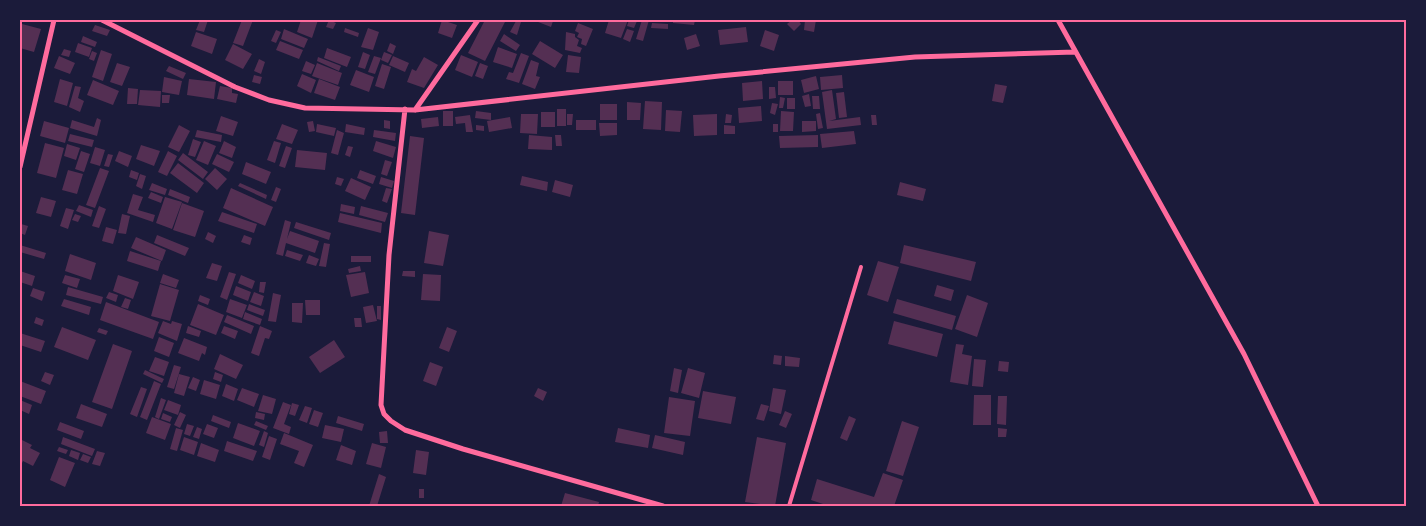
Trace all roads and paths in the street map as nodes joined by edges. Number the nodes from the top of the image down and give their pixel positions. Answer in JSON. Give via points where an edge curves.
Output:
{"nodes":[{"id":1,"x":54,"y":20,"type":"edge"},
{"id":2,"x":102,"y":20,"type":"edge"},
{"id":3,"x":478,"y":20,"type":"edge"},
{"id":4,"x":1058,"y":20,"type":"edge"},
{"id":5,"x":1075,"y":52,"type":"junction"},
{"id":6,"x":405,"y":109,"type":"junction"},
{"id":7,"x":415,"y":110,"type":"junction"},
{"id":8,"x":20,"y":168,"type":"edge"},
{"id":9,"x":861,"y":267,"type":"dead end"},
{"id":10,"x":663,"y":506,"type":"edge"},
{"id":11,"x":789,"y":506,"type":"edge"},
{"id":12,"x":1318,"y":506,"type":"edge"}],
"edges":[{"from":1,"to":8,"type":"street"},
{"from":2,"to":6,"type":"street","via":[[235,87],[269,100],[305,108]]},
{"from":3,"to":7,"type":"street"},
{"from":4,"to":5,"type":"street"},
{"from":5,"to":7,"type":"street","via":[[915,56]]},
{"from":5,"to":12,"type":"street","via":[[1244,354]]},
{"from":6,"to":7,"type":"street"},
{"from":6,"to":10,"type":"street","via":[[389,255],[381,405],[384,414],[405,430]]},
{"from":9,"to":11,"type":"lane"}]}
